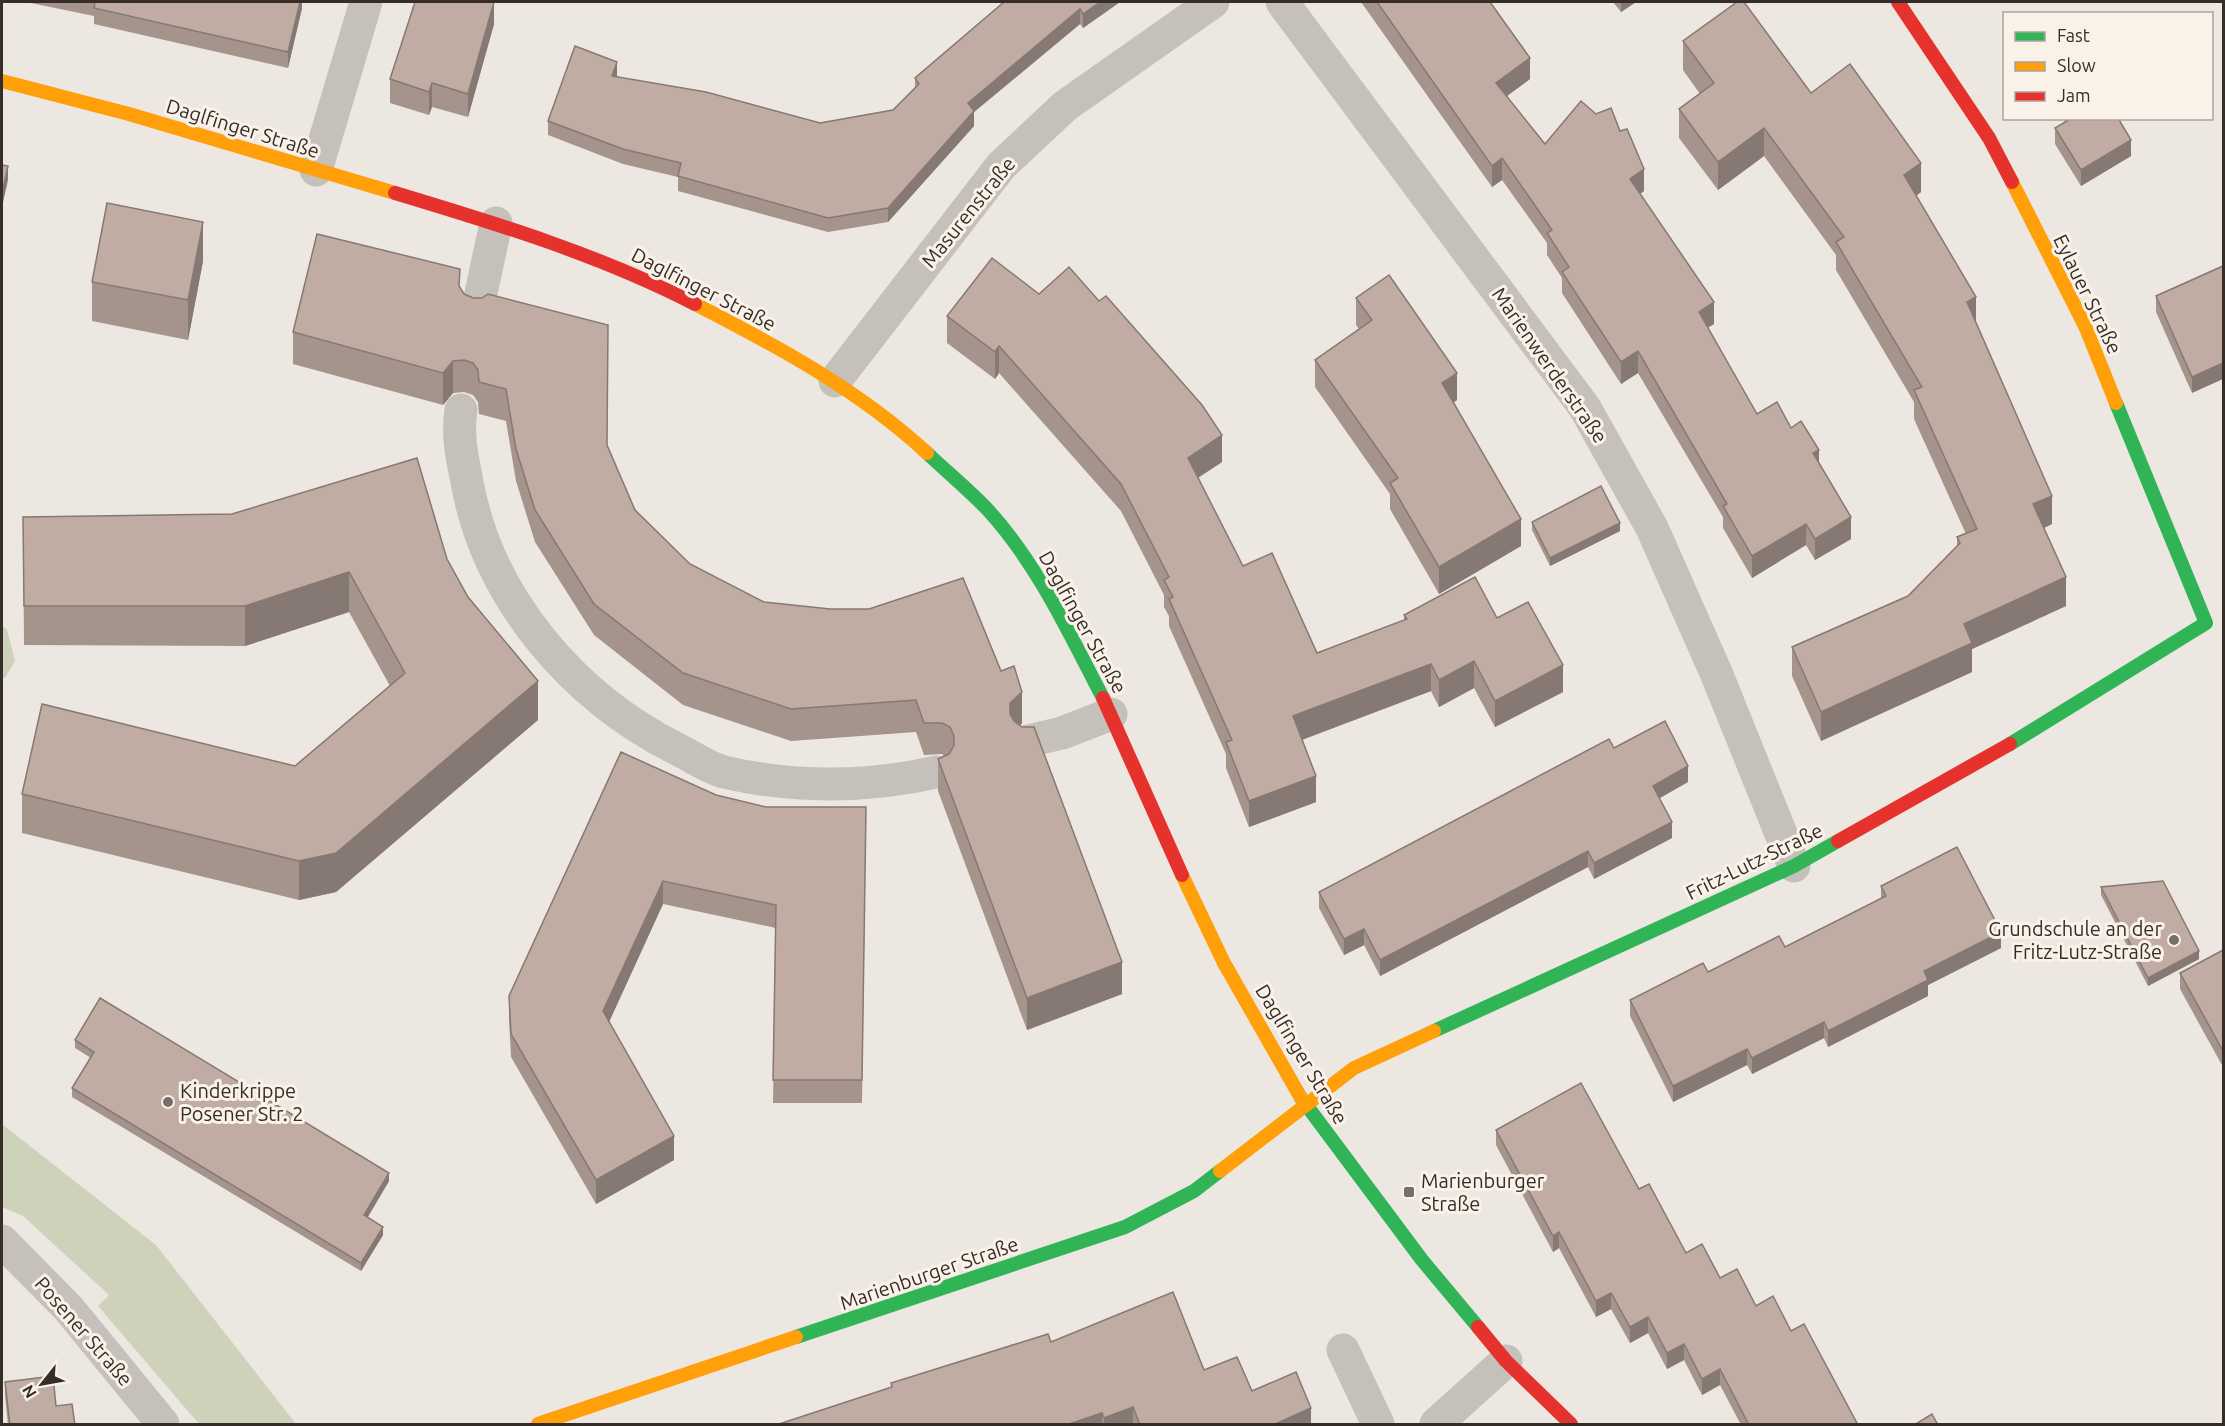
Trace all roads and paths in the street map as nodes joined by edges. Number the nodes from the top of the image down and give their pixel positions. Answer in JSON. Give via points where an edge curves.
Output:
{"nodes":[{"id":1,"x":366,"y":2,"type":"edge"},
{"id":2,"x":1213,"y":2,"type":"edge"},
{"id":3,"x":1282,"y":2,"type":"edge"},
{"id":4,"x":1898,"y":2,"type":"edge"},
{"id":5,"x":2,"y":81,"type":"edge"},
{"id":6,"x":316,"y":170,"type":"junction"},
{"id":7,"x":496,"y":223,"type":"junction"},
{"id":8,"x":477,"y":312,"type":"edge"},
{"id":9,"x":835,"y":381,"type":"junction"},
{"id":10,"x":461,"y":410,"type":"dead end"},
{"id":11,"x":2206,"y":623,"type":"joint"},
{"id":12,"x":1111,"y":714,"type":"junction"},
{"id":13,"x":1028,"y":741,"type":"edge"},
{"id":14,"x":936,"y":772,"type":"dead end"},
{"id":15,"x":1794,"y":866,"type":"junction"},
{"id":16,"x":1305,"y":1105,"type":"junction"},
{"id":17,"x":2,"y":1241,"type":"edge"},
{"id":18,"x":1343,"y":1350,"type":"dead end"},
{"id":19,"x":1506,"y":1361,"type":"junction"},
{"id":20,"x":163,"y":1425,"type":"edge"},
{"id":21,"x":538,"y":1425,"type":"edge"},
{"id":22,"x":1378,"y":1425,"type":"edge"},
{"id":23,"x":1436,"y":1425,"type":"edge"},
{"id":24,"x":1571,"y":1425,"type":"edge"}],
"edges":[{"from":1,"to":6,"type":"street"},
{"from":2,"to":9,"type":"street","name":"Masurenstraße","via":[[1065,106],[1001,166]]},
{"from":3,"to":15,"type":"street","name":"Marienwerderstraße","via":[[1585,408],[1652,528]]},
{"from":4,"to":11,"type":"street","name":"Eylauer Straße","via":[[1989,138],[2085,326]]},
{"from":5,"to":6,"type":"street","name":"Daglfinger Straße","via":[[104,106]]},
{"from":6,"to":7,"type":"street","name":"Daglfinger Straße"},
{"from":7,"to":8,"type":"street"},
{"from":7,"to":9,"type":"street","name":"Daglfinger Straße","via":[[653,282]]},
{"from":9,"to":12,"type":"street","name":"Daglfinger Straße","via":[[906,434],[987,510],[1017,546],[1048,593]]},
{"from":10,"to":14,"type":"street","via":[[457,432],[471,509],[505,591],[561,665],[608,708],[664,743],[722,772],[783,782],[835,784],[911,778]]},
{"from":11,"to":15,"type":"street","name":"Fritz-Lutz-Straße","via":[[2012,743]]},
{"from":12,"to":13,"type":"street"},
{"from":12,"to":16,"type":"street","name":"Daglfinger Straße","via":[[1224,963]]},
{"from":15,"to":16,"type":"street","name":"Fritz-Lutz-Straße","via":[[1354,1068]]},
{"from":16,"to":19,"type":"street","name":"Daglfinger Straße","via":[[1422,1260]]},
{"from":16,"to":21,"type":"street","name":"Marienburger Straße","via":[[1194,1191],[1125,1227]]},
{"from":17,"to":20,"type":"street","name":"Posener Straße","via":[[69,1309]]},
{"from":18,"to":22,"type":"street"},
{"from":19,"to":23,"type":"street"},
{"from":19,"to":24,"type":"street","name":"Daglfinger Straße"}]}
